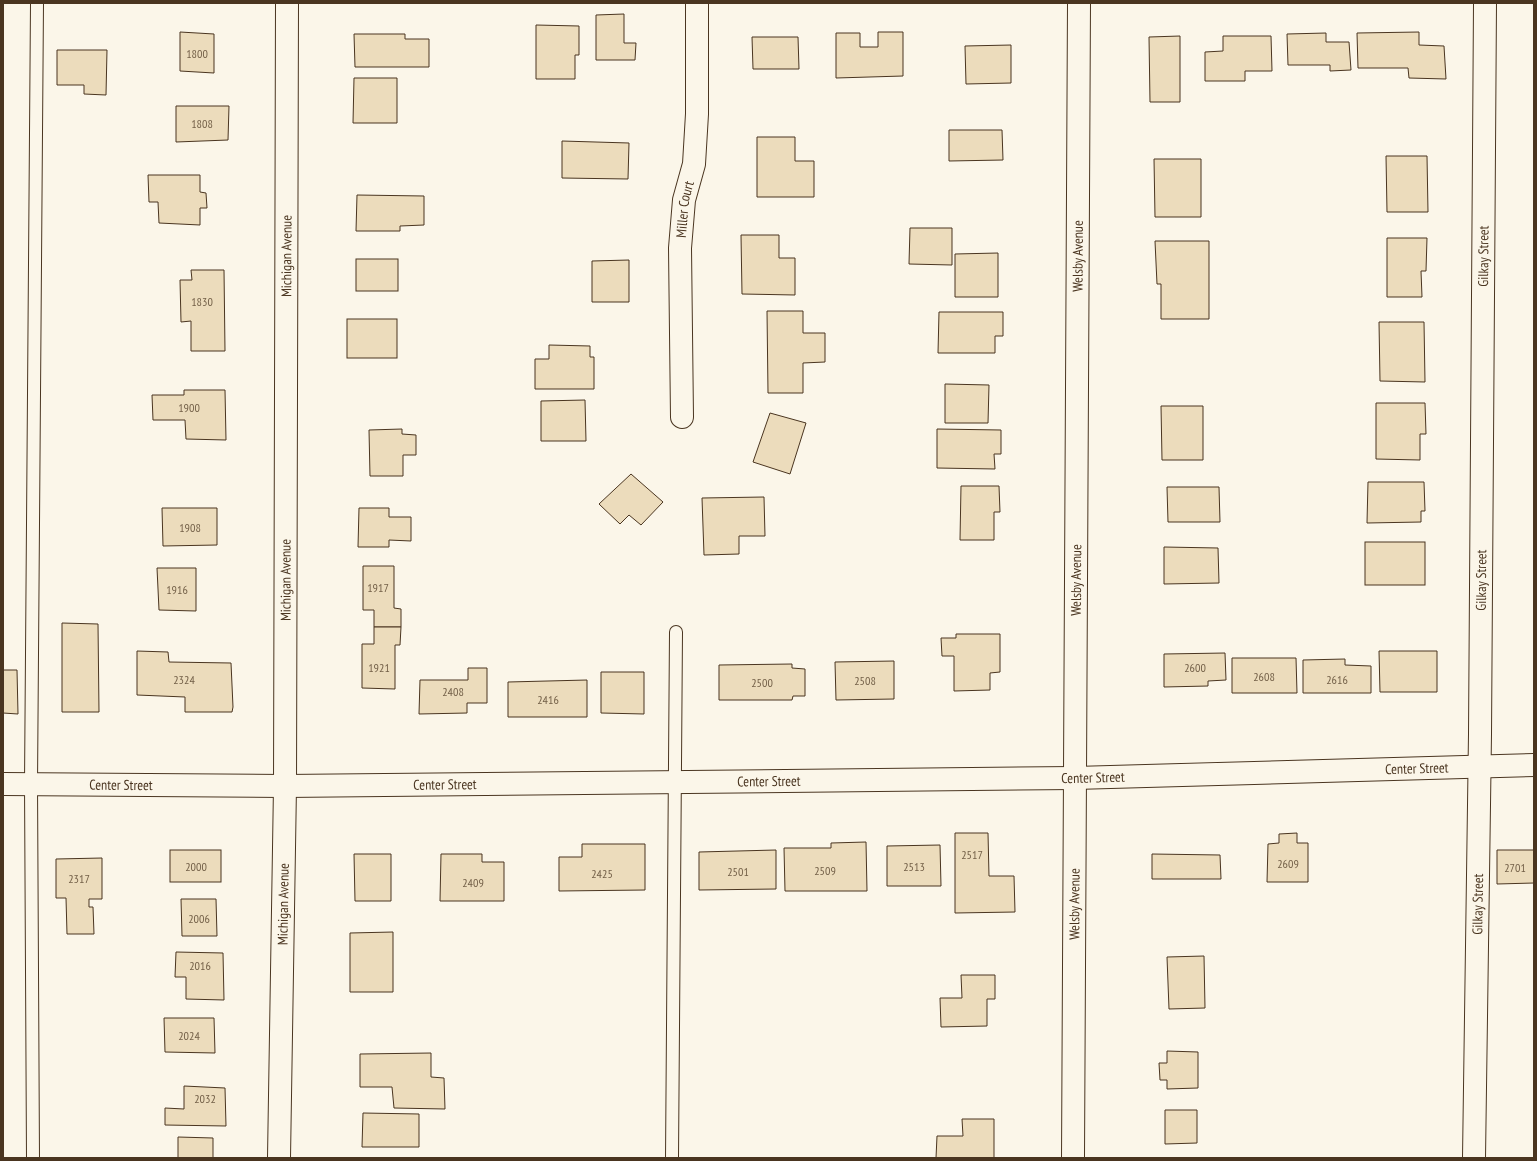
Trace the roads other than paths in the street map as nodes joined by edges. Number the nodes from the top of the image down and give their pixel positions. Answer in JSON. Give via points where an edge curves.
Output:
{"nodes":[{"id":1,"x":37,"y":3,"type":"edge"},
{"id":2,"x":287,"y":3,"type":"edge"},
{"id":3,"x":697,"y":3,"type":"edge"},
{"id":4,"x":1079,"y":3,"type":"edge"},
{"id":5,"x":1485,"y":3,"type":"edge"},
{"id":6,"x":682,"y":416,"type":"dead end"},
{"id":7,"x":676,"y":632,"type":"dead end"},
{"id":8,"x":1534,"y":765,"type":"edge"},
{"id":9,"x":1479,"y":766,"type":"junction"},
{"id":10,"x":1075,"y":778,"type":"junction"},
{"id":11,"x":674,"y":782,"type":"junction"},
{"id":12,"x":3,"y":784,"type":"edge"},
{"id":13,"x":31,"y":784,"type":"junction"},
{"id":14,"x":285,"y":786,"type":"junction"},
{"id":15,"x":33,"y":1158,"type":"edge"},
{"id":16,"x":278,"y":1158,"type":"edge"},
{"id":17,"x":672,"y":1158,"type":"edge"},
{"id":18,"x":1073,"y":1158,"type":"edge"},
{"id":19,"x":1474,"y":1158,"type":"edge"}],
"edges":[{"from":1,"to":13,"type":"lane"},
{"from":2,"to":14,"type":"street","name":"Michigan Avenue"},
{"from":3,"to":6,"type":"street","name":"Miller Court","via":[[697,114],[694,164],[684,200],[680,248]]},
{"from":4,"to":10,"type":"street","name":"Welsby Avenue"},
{"from":5,"to":9,"type":"street","name":"Gilkay Street"},
{"from":7,"to":11,"type":"lane"},
{"from":8,"to":9,"type":"street","name":"Center Street"},
{"from":9,"to":10,"type":"street","name":"Center Street"},
{"from":9,"to":19,"type":"street","name":"Gilkay Street"},
{"from":10,"to":11,"type":"street","name":"Center Street"},
{"from":10,"to":18,"type":"street","name":"Welsby Avenue"},
{"from":11,"to":14,"type":"street","name":"Center Street"},
{"from":11,"to":17,"type":"lane"},
{"from":12,"to":13,"type":"street","name":"Center Street"},
{"from":13,"to":14,"type":"street","name":"Center Street"},
{"from":13,"to":15,"type":"lane"},
{"from":14,"to":16,"type":"street","name":"Michigan Avenue"}]}
